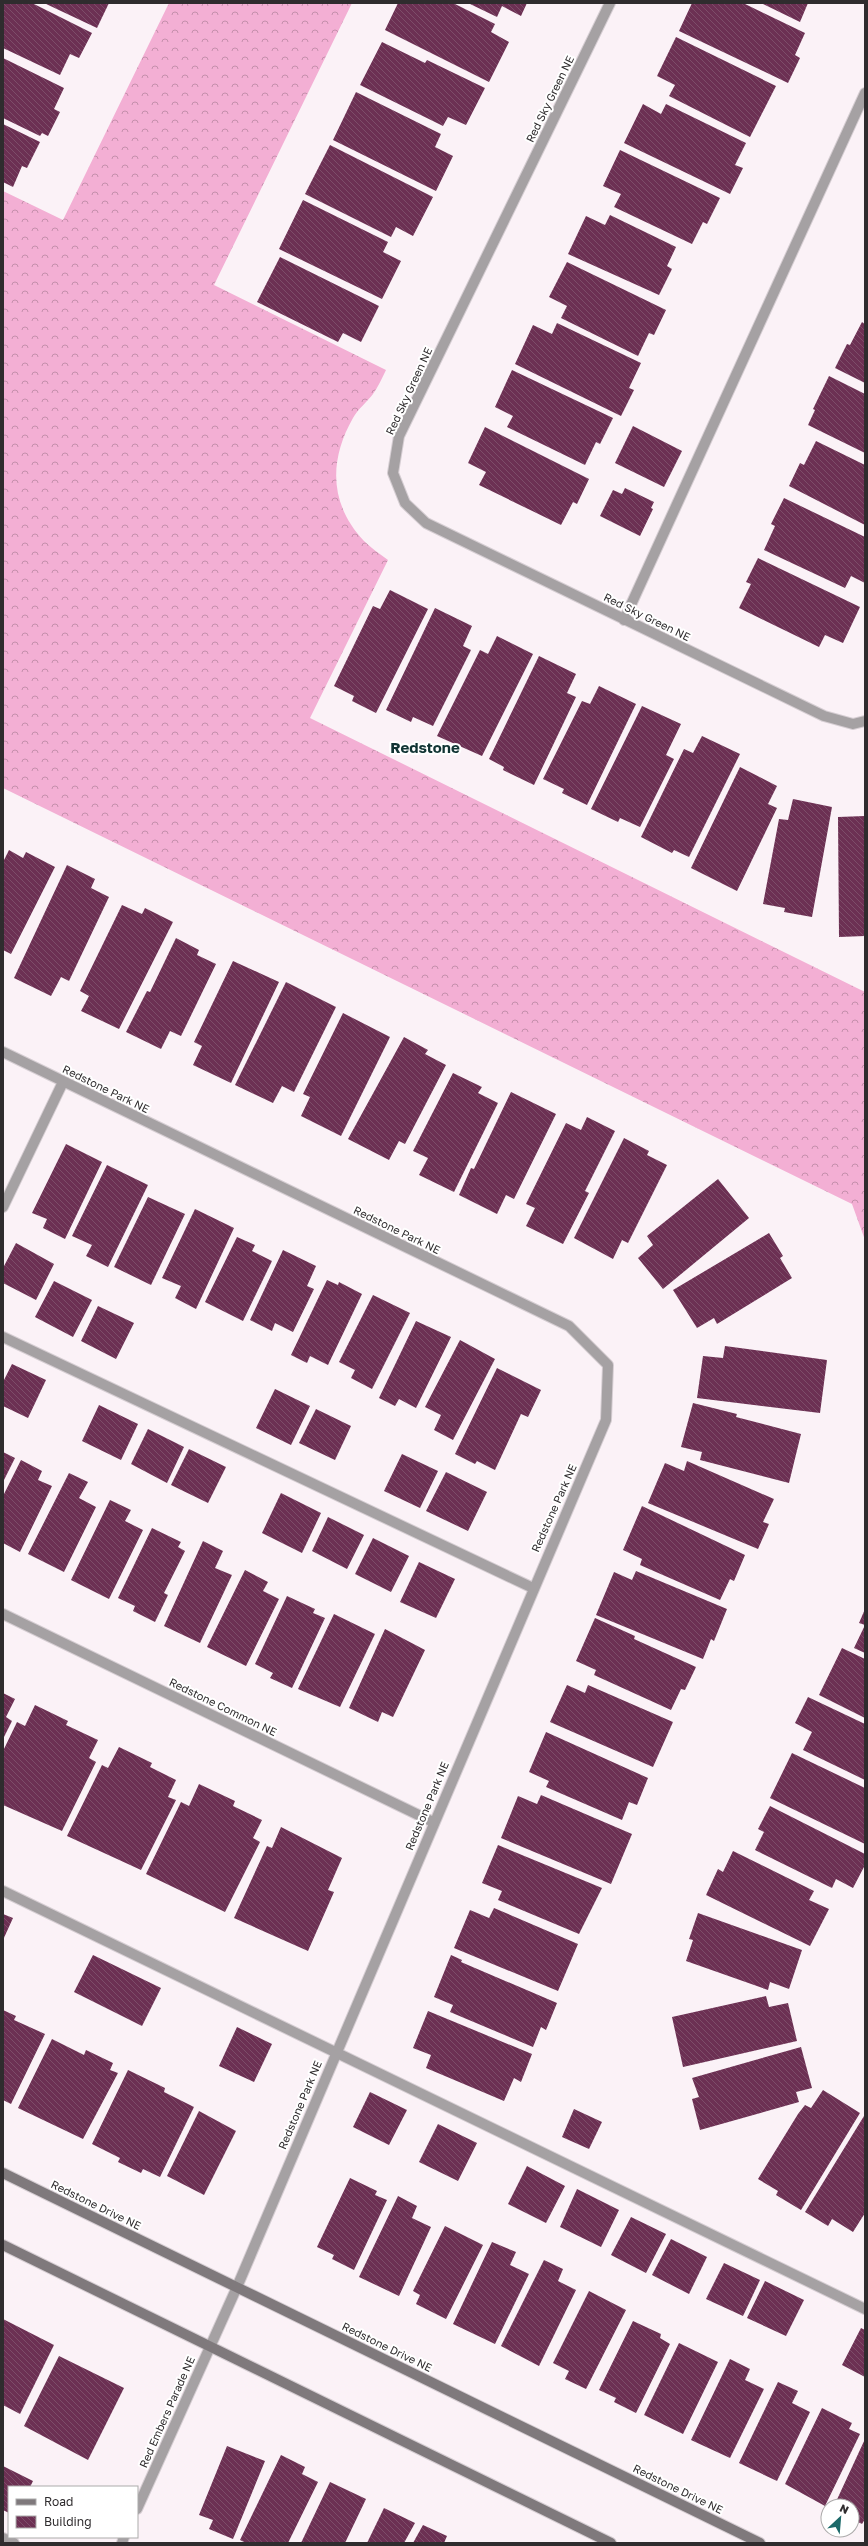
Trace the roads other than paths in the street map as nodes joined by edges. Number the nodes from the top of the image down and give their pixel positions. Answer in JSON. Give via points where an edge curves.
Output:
{"nodes":[{"id":1,"x":610,"y":3,"type":"edge"},
{"id":2,"x":865,"y":93,"type":"edge"},
{"id":3,"x":624,"y":620,"type":"junction"},
{"id":4,"x":865,"y":721,"type":"edge"},
{"id":5,"x":3,"y":1052,"type":"edge"},
{"id":6,"x":63,"y":1082,"type":"junction"},
{"id":7,"x":3,"y":1207,"type":"edge"},
{"id":8,"x":3,"y":1337,"type":"edge"},
{"id":9,"x":533,"y":1588,"type":"junction"},
{"id":10,"x":3,"y":1614,"type":"edge"},
{"id":11,"x":433,"y":1822,"type":"junction"},
{"id":12,"x":3,"y":1891,"type":"edge"},
{"id":13,"x":336,"y":2052,"type":"junction"},
{"id":14,"x":3,"y":2173,"type":"edge"},
{"id":15,"x":3,"y":2245,"type":"edge"},
{"id":16,"x":236,"y":2287,"type":"junction"},
{"id":17,"x":865,"y":2309,"type":"edge"},
{"id":18,"x":210,"y":2347,"type":"junction"},
{"id":19,"x":138,"y":2507,"type":"edge"},
{"id":20,"x":3,"y":2538,"type":"edge"},
{"id":21,"x":14,"y":2543,"type":"edge"},
{"id":22,"x":611,"y":2543,"type":"edge"},
{"id":23,"x":760,"y":2543,"type":"edge"}],
"edges":[{"from":1,"to":3,"type":"street","name":"Red Sky Green NE","via":[[399,436],[393,473],[405,503],[426,523]]},
{"from":2,"to":3,"type":"street"},
{"from":3,"to":4,"type":"street","name":"Red Sky Green NE","via":[[824,716],[853,724]]},
{"from":5,"to":6,"type":"street","name":"Redstone Park NE"},
{"from":6,"to":7,"type":"street"},
{"from":6,"to":9,"type":"street","name":"Redstone Park NE","via":[[569,1326],[608,1365],[606,1420]]},
{"from":8,"to":9,"type":"street"},
{"from":9,"to":11,"type":"street","name":"Redstone Park NE"},
{"from":10,"to":11,"type":"street","name":"Redstone Common NE"},
{"from":11,"to":13,"type":"street","name":"Redstone Park NE"},
{"from":12,"to":13,"type":"street"},
{"from":13,"to":16,"type":"street","name":"Redstone Park NE"},
{"from":13,"to":17,"type":"street"},
{"from":14,"to":16,"type":"street","name":"Redstone Drive NE"},
{"from":15,"to":18,"type":"street"},
{"from":16,"to":18,"type":"street","name":"Redstone Park NE"},
{"from":16,"to":23,"type":"street","name":"Redstone Drive NE"},
{"from":18,"to":19,"type":"street","name":"Red Embers Parade NE"},
{"from":18,"to":22,"type":"street"},
{"from":20,"to":21,"type":"street"}]}
